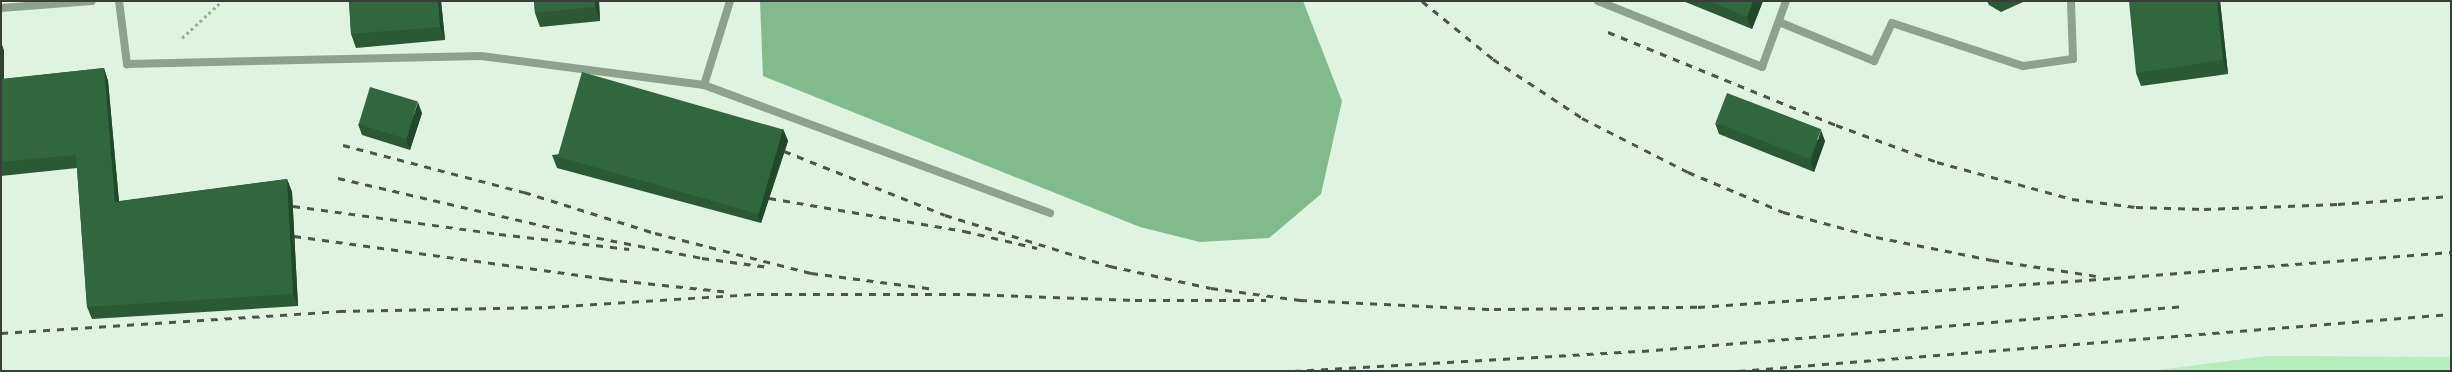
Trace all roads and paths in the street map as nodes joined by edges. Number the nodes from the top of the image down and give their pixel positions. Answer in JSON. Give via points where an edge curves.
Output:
{"nodes":[{"id":1,"x":92,"y":1,"type":"edge"},
{"id":2,"x":119,"y":1,"type":"edge"},
{"id":3,"x":222,"y":1,"type":"edge"},
{"id":4,"x":730,"y":1,"type":"edge"},
{"id":5,"x":1598,"y":1,"type":"edge"},
{"id":6,"x":1786,"y":1,"type":"edge"},
{"id":7,"x":2071,"y":1,"type":"edge"},
{"id":8,"x":1,"y":8,"type":"edge"},
{"id":9,"x":1778,"y":22,"type":"junction"},
{"id":10,"x":178,"y":41,"type":"dead end"},
{"id":11,"x":704,"y":85,"type":"junction"},
{"id":12,"x":1050,"y":213,"type":"dead end"}],
"edges":[{"from":1,"to":8,"type":"lane"},
{"from":2,"to":11,"type":"lane","via":[[127,64],[481,56]]},
{"from":3,"to":10,"type":"path"},
{"from":4,"to":11,"type":"lane"},
{"from":5,"to":9,"type":"lane","via":[[1762,67]]},
{"from":6,"to":9,"type":"lane"},
{"from":7,"to":9,"type":"lane","via":[[2073,59],[2023,66],[1892,23],[1874,61]]},
{"from":11,"to":12,"type":"lane"}]}
